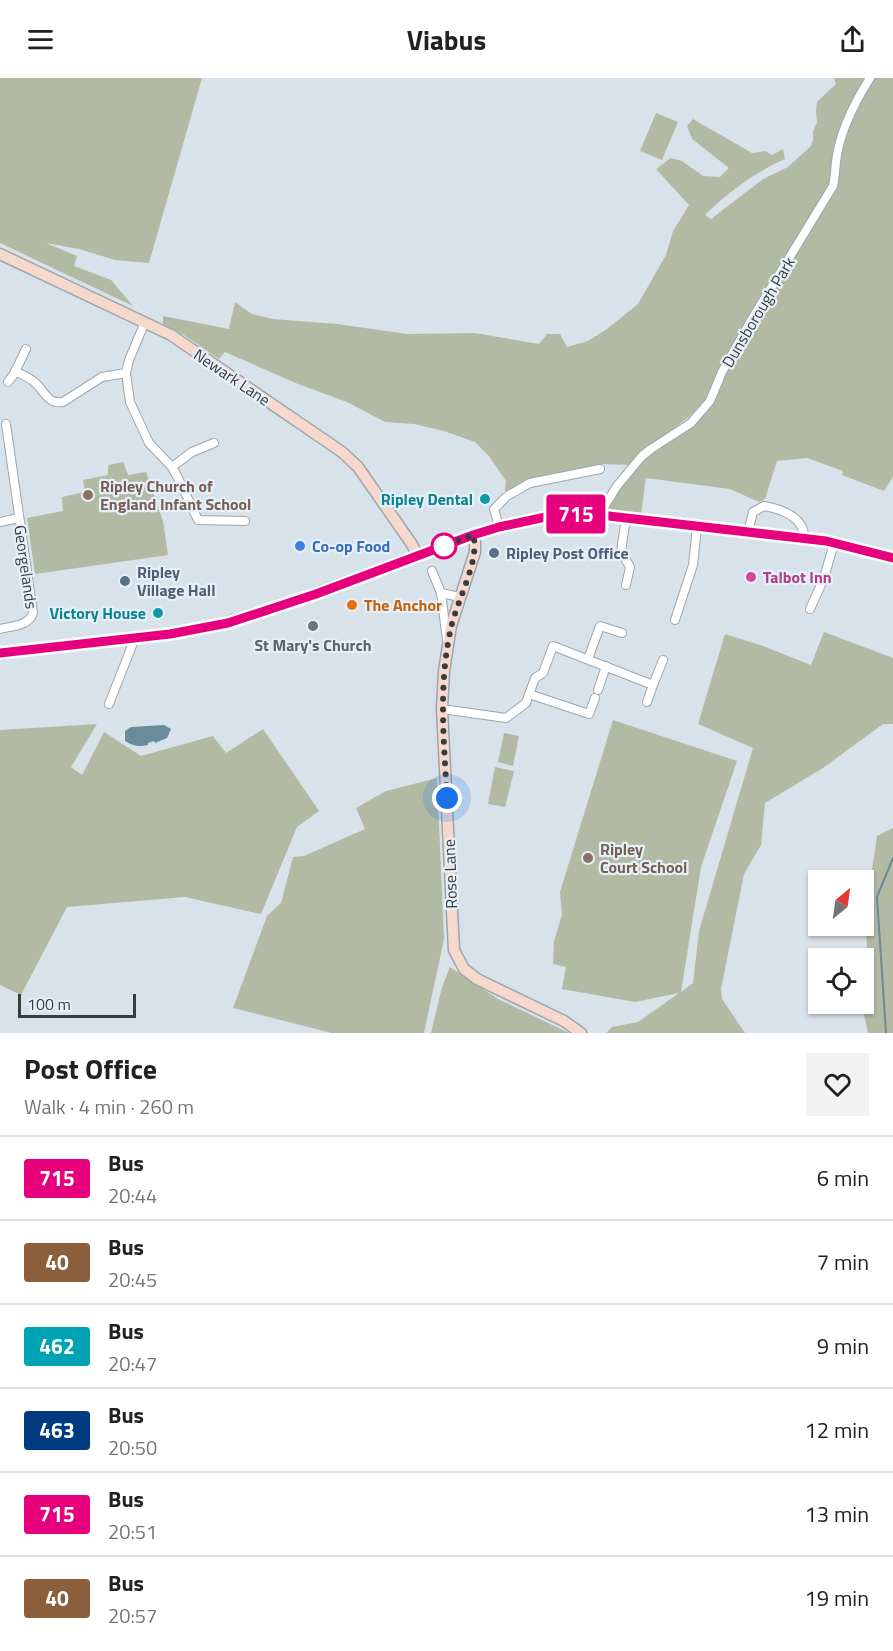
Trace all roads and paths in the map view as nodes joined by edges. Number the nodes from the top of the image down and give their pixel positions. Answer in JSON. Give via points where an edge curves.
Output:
{"nodes":[{"id":1,"x":870,"y":78,"type":"edge"},
{"id":2,"x":0,"y":254,"type":"edge"},
{"id":3,"x":145,"y":322,"type":"junction"},
{"id":4,"x":26,"y":349,"type":"dead end"},
{"id":5,"x":15,"y":371,"type":"junction"},
{"id":6,"x":126,"y":373,"type":"junction"},
{"id":7,"x":8,"y":382,"type":"dead end"},
{"id":8,"x":37,"y":384,"type":"junction"},
{"id":9,"x":32,"y":393,"type":"dead end"},
{"id":10,"x":6,"y":424,"type":"dead end"},
{"id":11,"x":214,"y":443,"type":"dead end"},
{"id":12,"x":172,"y":467,"type":"junction"},
{"id":13,"x":600,"y":469,"type":"dead end"},
{"id":14,"x":600,"y":515,"type":"junction"},
{"id":15,"x":19,"y":518,"type":"junction"},
{"id":16,"x":626,"y":518,"type":"junction"},
{"id":17,"x":245,"y":521,"type":"dead end"},
{"id":18,"x":0,"y":522,"type":"edge"},
{"id":19,"x":499,"y":527,"type":"junction"},
{"id":20,"x":697,"y":527,"type":"junction"},
{"id":21,"x":748,"y":532,"type":"junction"},
{"id":22,"x":473,"y":535,"type":"junction"},
{"id":23,"x":804,"y":538,"type":"junction"},
{"id":24,"x":834,"y":543,"type":"junction"},
{"id":25,"x":418,"y":556,"type":"junction"},
{"id":26,"x":893,"y":558,"type":"edge"},
{"id":27,"x":432,"y":571,"type":"dead end"},
{"id":28,"x":626,"y":585,"type":"dead end"},
{"id":29,"x":441,"y":593,"type":"junction"},
{"id":30,"x":460,"y":597,"type":"junction"},
{"id":31,"x":810,"y":609,"type":"dead end"},
{"id":32,"x":675,"y":620,"type":"dead end"},
{"id":33,"x":0,"y":629,"type":"edge"},
{"id":34,"x":622,"y":633,"type":"dead end"},
{"id":35,"x":135,"y":638,"type":"junction"},
{"id":36,"x":447,"y":644,"type":"junction"},
{"id":37,"x":0,"y":652,"type":"edge"},
{"id":38,"x":588,"y":659,"type":"junction"},
{"id":39,"x":663,"y":660,"type":"dead end"},
{"id":40,"x":606,"y":666,"type":"junction"},
{"id":41,"x":654,"y":685,"type":"junction"},
{"id":42,"x":530,"y":694,"type":"junction"},
{"id":43,"x":647,"y":702,"type":"dead end"},
{"id":44,"x":109,"y":704,"type":"dead end"},
{"id":45,"x":442,"y":709,"type":"junction"},
{"id":46,"x":581,"y":1033,"type":"edge"}],
"edges":[{"from":1,"to":14,"type":"street","name":"Dunsborough Park","via":[[845,128],[833,186],[752,319],[710,401],[691,423],[642,456]]},
{"from":2,"to":3,"type":"main road","name":"Newark Lane"},
{"from":3,"to":6,"type":"street"},
{"from":3,"to":25,"type":"main road","name":"Newark Lane","via":[[171,335],[348,456]]},
{"from":4,"to":5,"type":"street"},
{"from":5,"to":7,"type":"street"},
{"from":5,"to":8,"type":"street"},
{"from":6,"to":8,"type":"street","via":[[102,377],[58,403],[48,399]]},
{"from":6,"to":12,"type":"street","via":[[130,402],[149,443]]},
{"from":8,"to":9,"type":"street"},
{"from":10,"to":15,"type":"street","name":"Georgelands"},
{"from":11,"to":12,"type":"street","via":[[192,452]]},
{"from":12,"to":17,"type":"street","via":[[198,520]]},
{"from":13,"to":19,"type":"street","via":[[530,483],[507,496],[494,509]]},
{"from":14,"to":16,"type":"main road"},
{"from":14,"to":19,"type":"main road","via":[[550,516]]},
{"from":15,"to":18,"type":"street","name":"Georgelands"},
{"from":15,"to":33,"type":"street","name":"Georgelands","via":[[33,613],[27,623]]},
{"from":16,"to":20,"type":"main road"},
{"from":16,"to":28,"type":"street","via":[[621,551],[630,567]]},
{"from":19,"to":22,"type":"main road"},
{"from":20,"to":21,"type":"main road"},
{"from":20,"to":32,"type":"street","via":[[693,565]]},
{"from":21,"to":23,"type":"main road"},
{"from":21,"to":23,"type":"street","via":[[753,512],[764,507],[796,519],[804,528]]},
{"from":22,"to":25,"type":"main road"},
{"from":22,"to":30,"type":"main road","name":"Rose Lane","via":[[474,557]]},
{"from":23,"to":24,"type":"main road"},
{"from":24,"to":26,"type":"main road"},
{"from":24,"to":31,"type":"street"},
{"from":25,"to":35,"type":"main road","via":[[243,619]]},
{"from":27,"to":29,"type":"street","name":"Rose Lane"},
{"from":29,"to":30,"type":"street"},
{"from":29,"to":36,"type":"street","name":"Rose Lane"},
{"from":30,"to":36,"type":"main road","name":"Rose Lane"},
{"from":34,"to":38,"type":"street","via":[[600,626]]},
{"from":35,"to":37,"type":"main road"},
{"from":35,"to":44,"type":"street"},
{"from":36,"to":45,"type":"main road","name":"Rose Lane"},
{"from":38,"to":40,"type":"street"},
{"from":38,"to":42,"type":"street","via":[[553,646]]},
{"from":39,"to":41,"type":"street"},
{"from":40,"to":41,"type":"street"},
{"from":40,"to":42,"type":"street","via":[[589,714]]},
{"from":41,"to":43,"type":"street"},
{"from":42,"to":45,"type":"street","via":[[526,703],[506,718]]},
{"from":45,"to":46,"type":"main road","name":"Rose Lane","via":[[452,926],[457,958],[477,979]]}]}
